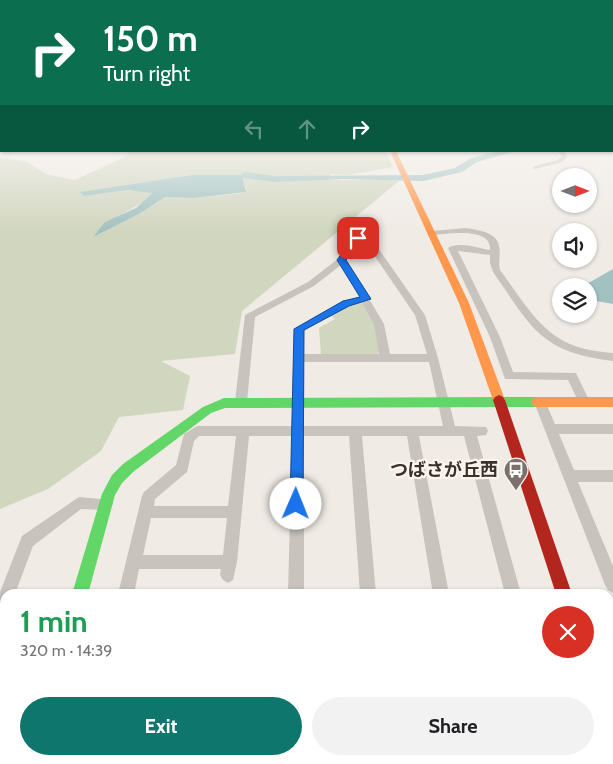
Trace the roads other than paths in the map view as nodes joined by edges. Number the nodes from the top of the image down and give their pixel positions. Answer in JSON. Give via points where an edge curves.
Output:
{"nodes":[{"id":1,"x":398,"y":161,"type":"edge"},
{"id":2,"x":560,"y":161,"type":"edge"},
{"id":3,"x":535,"y":167,"type":"dead end"},
{"id":4,"x":432,"y":233,"type":"junction"},
{"id":5,"x":495,"y":253,"type":"junction"},
{"id":6,"x":342,"y":260,"type":"junction"},
{"id":7,"x":366,"y":299,"type":"junction"},
{"id":8,"x":298,"y":358,"type":"junction"},
{"id":9,"x":385,"y":358,"type":"junction"},
{"id":10,"x":432,"y":358,"type":"junction"},
{"id":11,"x":613,"y":358,"type":"edge"},
{"id":12,"x":442,"y":401,"type":"junction"},
{"id":13,"x":241,"y":402,"type":"junction"},
{"id":14,"x":298,"y":402,"type":"junction"},
{"id":15,"x":500,"y":402,"type":"junction"},
{"id":16,"x":540,"y":402,"type":"junction"},
{"id":17,"x":584,"y":402,"type":"junction"},
{"id":18,"x":613,"y":402,"type":"edge"},
{"id":19,"x":551,"y":429,"type":"junction"},
{"id":20,"x":613,"y":429,"type":"edge"},
{"id":21,"x":297,"y":431,"type":"junction"},
{"id":22,"x":356,"y":431,"type":"junction"},
{"id":23,"x":412,"y":431,"type":"junction"},
{"id":24,"x":243,"y":432,"type":"junction"},
{"id":25,"x":450,"y":432,"type":"junction"},
{"id":26,"x":570,"y":476,"type":"junction"},
{"id":27,"x":613,"y":476,"type":"edge"},
{"id":28,"x":106,"y":504,"type":"junction"},
{"id":29,"x":145,"y":512,"type":"junction"},
{"id":30,"x":235,"y":512,"type":"junction"},
{"id":31,"x":134,"y":562,"type":"junction"},
{"id":32,"x":613,"y":585,"type":"edge"},
{"id":33,"x":9,"y":589,"type":"edge"},
{"id":34,"x":81,"y":589,"type":"edge"},
{"id":35,"x":127,"y":589,"type":"edge"},
{"id":36,"x":296,"y":589,"type":"edge"},
{"id":37,"x":368,"y":589,"type":"edge"},
{"id":38,"x":440,"y":589,"type":"edge"},
{"id":39,"x":512,"y":589,"type":"edge"},
{"id":40,"x":562,"y":589,"type":"edge"}],
"edges":[{"from":1,"to":4,"type":"street"},
{"from":2,"to":3,"type":"street"},
{"from":4,"to":5,"type":"street","via":[[481,233],[494,242]]},
{"from":4,"to":15,"type":"street","via":[[464,303]]},
{"from":5,"to":11,"type":"street","via":[[496,270],[550,339],[572,351]]},
{"from":5,"to":17,"type":"street","via":[[452,248],[495,337],[509,376],[572,376]]},
{"from":6,"to":7,"type":"street"},
{"from":6,"to":10,"type":"street","via":[[361,230],[420,315]]},
{"from":6,"to":13,"type":"street","via":[[311,284],[250,315]]},
{"from":7,"to":8,"type":"street","via":[[346,303],[299,329]]},
{"from":7,"to":9,"type":"street","via":[[379,324]]},
{"from":8,"to":9,"type":"street"},
{"from":8,"to":14,"type":"street"},
{"from":9,"to":10,"type":"street"},
{"from":10,"to":12,"type":"street"},
{"from":12,"to":14,"type":"street"},
{"from":12,"to":15,"type":"street"},
{"from":12,"to":25,"type":"street"},
{"from":13,"to":14,"type":"street"},
{"from":13,"to":28,"type":"street","via":[[224,403],[207,410],[147,454],[117,479]]},
{"from":14,"to":21,"type":"street"},
{"from":15,"to":16,"type":"street"},
{"from":15,"to":40,"type":"street"},
{"from":16,"to":17,"type":"street"},
{"from":16,"to":19,"type":"street"},
{"from":17,"to":18,"type":"street"},
{"from":19,"to":20,"type":"street"},
{"from":19,"to":26,"type":"street"},
{"from":21,"to":22,"type":"street"},
{"from":21,"to":24,"type":"street"},
{"from":21,"to":36,"type":"street"},
{"from":22,"to":23,"type":"street"},
{"from":22,"to":37,"type":"street"},
{"from":23,"to":25,"type":"street"},
{"from":23,"to":38,"type":"street"},
{"from":24,"to":29,"type":"street","via":[[197,431],[188,438],[182,468],[149,496]]},
{"from":24,"to":30,"type":"street"},
{"from":25,"to":39,"type":"street","via":[[475,431]]},
{"from":26,"to":27,"type":"street"},
{"from":26,"to":32,"type":"street"},
{"from":28,"to":33,"type":"street","via":[[79,503],[27,541]]},
{"from":28,"to":34,"type":"street"},
{"from":29,"to":30,"type":"street"},
{"from":29,"to":31,"type":"street"},
{"from":30,"to":31,"type":"street","via":[[229,568]]},
{"from":31,"to":35,"type":"street"}]}
